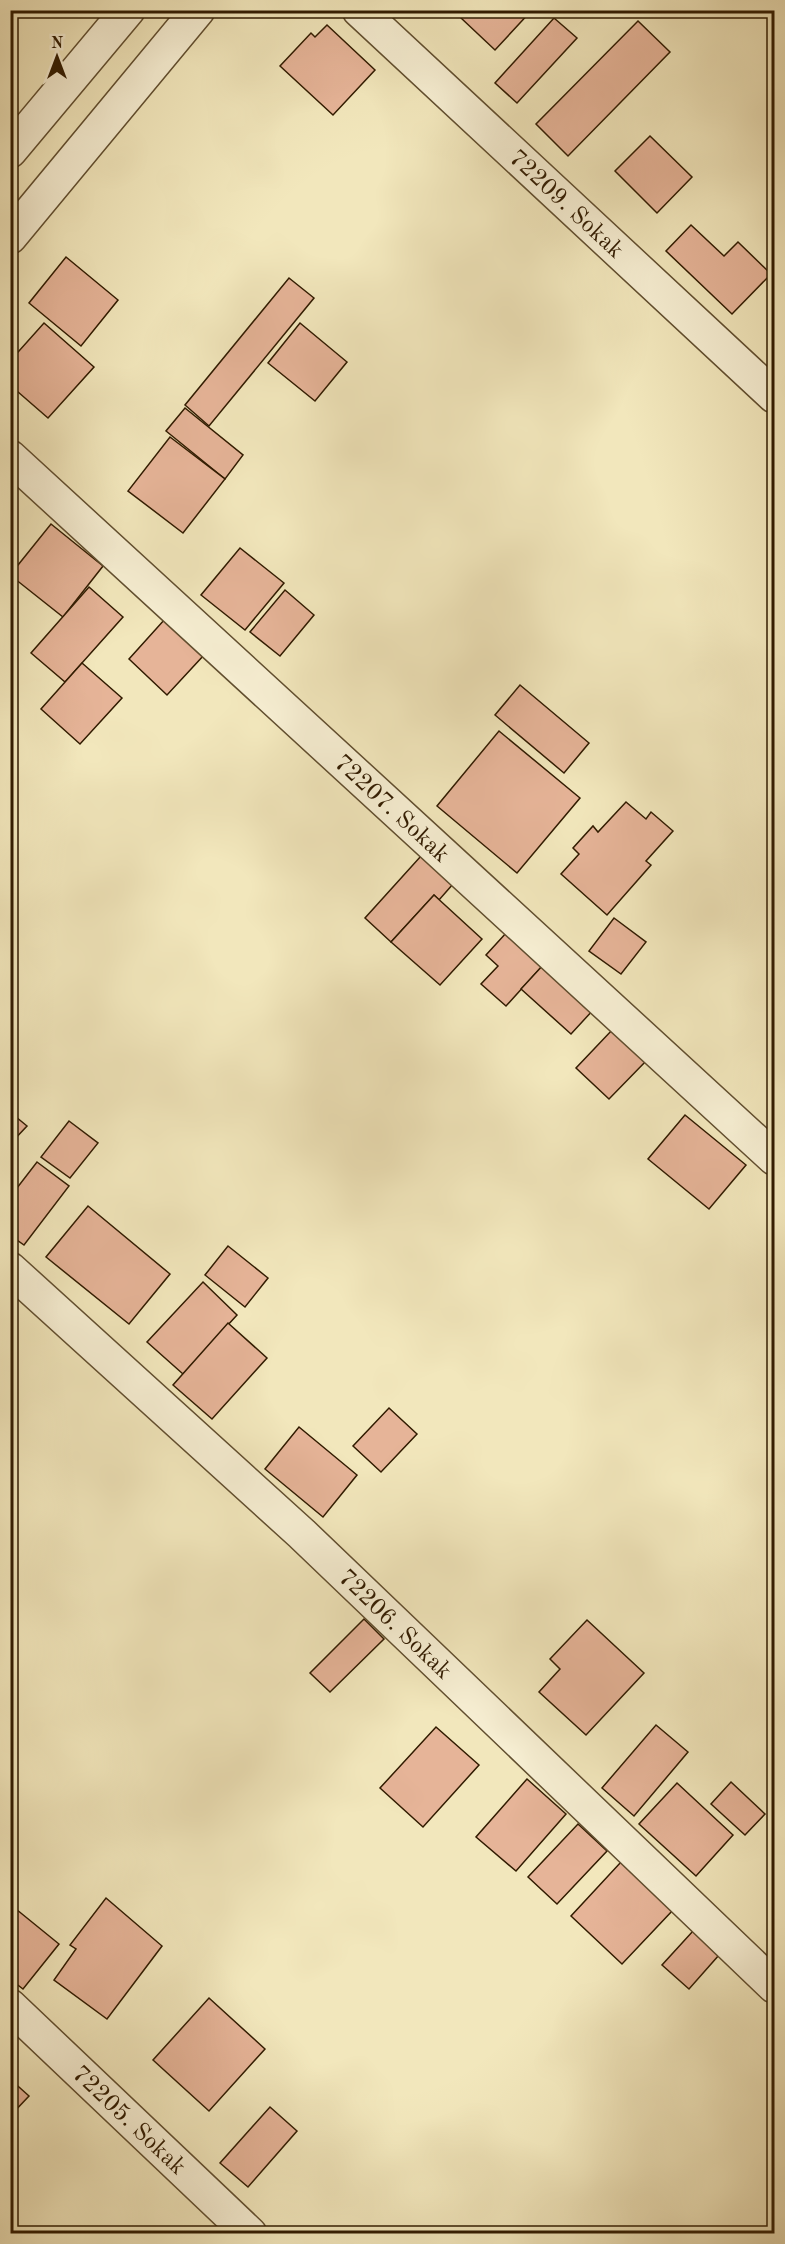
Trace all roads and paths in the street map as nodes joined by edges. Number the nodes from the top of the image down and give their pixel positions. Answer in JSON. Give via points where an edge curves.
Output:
{"nodes":[{"id":1,"x":128,"y":10,"type":"edge"},
{"id":2,"x":198,"y":10,"type":"edge"},
{"id":3,"x":359,"y":10,"type":"edge"},
{"id":4,"x":10,"y":151,"type":"edge"},
{"id":5,"x":10,"y":237,"type":"edge"},
{"id":6,"x":774,"y":396,"type":"edge"},
{"id":7,"x":10,"y":457,"type":"edge"},
{"id":8,"x":774,"y":1158,"type":"edge"},
{"id":9,"x":10,"y":1269,"type":"edge"},
{"id":10,"x":774,"y":1986,"type":"edge"},
{"id":11,"x":10,"y":2006,"type":"edge"},
{"id":12,"x":250,"y":2234,"type":"edge"}],
"edges":[{"from":1,"to":4,"type":"street"},
{"from":2,"to":5,"type":"street"},
{"from":3,"to":6,"type":"street","name":"72209. Sokak"},
{"from":7,"to":8,"type":"street","name":"72207. Sokak"},
{"from":9,"to":10,"type":"street","name":"72206. Sokak","via":[[302,1534]]},
{"from":11,"to":12,"type":"street","name":"72205. Sokak"}]}
